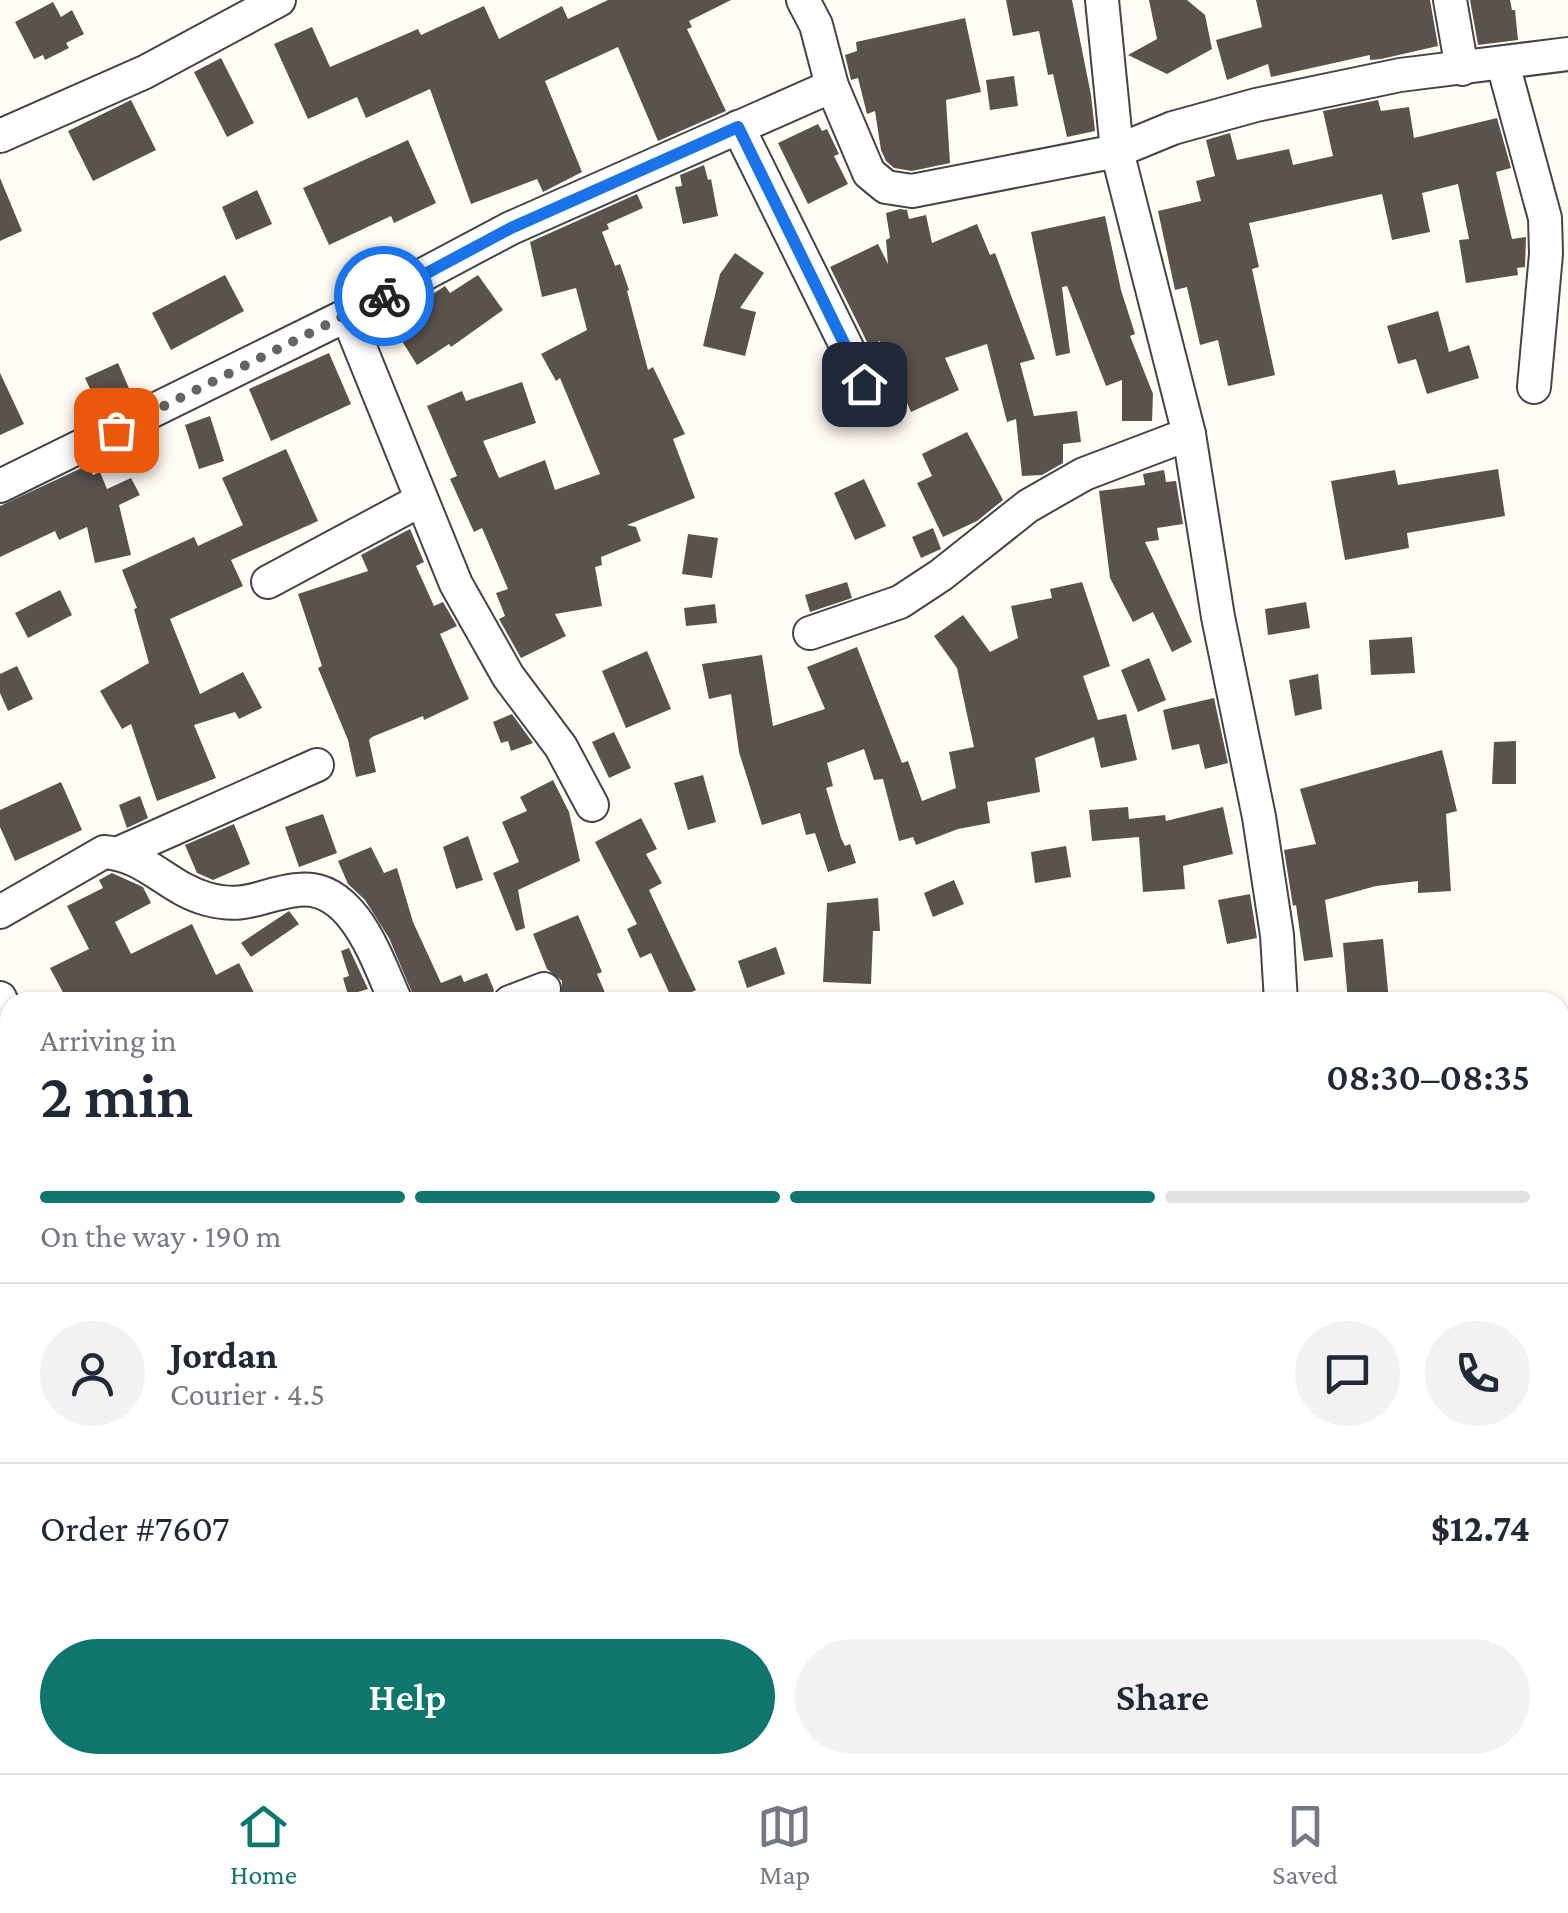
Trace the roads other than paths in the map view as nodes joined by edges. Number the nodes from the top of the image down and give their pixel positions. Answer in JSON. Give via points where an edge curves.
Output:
{"nodes":[{"id":1,"x":278,"y":0,"type":"edge"},
{"id":2,"x":803,"y":0,"type":"edge"},
{"id":3,"x":1102,"y":0,"type":"edge"},
{"id":4,"x":1450,"y":0,"type":"edge"},
{"id":5,"x":1568,"y":54,"type":"edge"},
{"id":6,"x":1503,"y":64,"type":"junction"},
{"id":7,"x":1462,"y":70,"type":"junction"},
{"id":8,"x":832,"y":86,"type":"junction"},
{"id":9,"x":738,"y":127,"type":"junction"},
{"id":10,"x":0,"y":136,"type":"edge"},
{"id":11,"x":1117,"y":151,"type":"junction"},
{"id":12,"x":347,"y":315,"type":"junction"},
{"id":13,"x":864,"y":384,"type":"dead end"},
{"id":14,"x":1534,"y":387,"type":"dead end"},
{"id":15,"x":1188,"y":434,"type":"junction"},
{"id":16,"x":0,"y":486,"type":"edge"},
{"id":17,"x":421,"y":500,"type":"junction"},
{"id":18,"x":268,"y":582,"type":"dead end"},
{"id":19,"x":810,"y":633,"type":"dead end"},
{"id":20,"x":316,"y":766,"type":"dead end"},
{"id":21,"x":592,"y":805,"type":"dead end"},
{"id":22,"x":119,"y":853,"type":"junction"},
{"id":23,"x":0,"y":912,"type":"edge"},
{"id":24,"x":544,"y":988,"type":"dead end"},
{"id":25,"x":391,"y":992,"type":"edge"},
{"id":26,"x":534,"y":992,"type":"edge"},
{"id":27,"x":1281,"y":992,"type":"edge"}],
"edges":[{"from":1,"to":10,"type":"street","via":[[145,72]]},
{"from":2,"to":8,"type":"street"},
{"from":3,"to":11,"type":"street"},
{"from":4,"to":7,"type":"street"},
{"from":5,"to":6,"type":"street"},
{"from":6,"to":7,"type":"street"},
{"from":6,"to":14,"type":"street","via":[[1544,218]]},
{"from":7,"to":11,"type":"street","via":[[1400,75],[1256,105]]},
{"from":8,"to":9,"type":"street"},
{"from":8,"to":11,"type":"street","via":[[869,173],[886,187],[912,191]]},
{"from":9,"to":12,"type":"street","via":[[511,228]]},
{"from":9,"to":13,"type":"street"},
{"from":11,"to":15,"type":"street"},
{"from":12,"to":16,"type":"street"},
{"from":12,"to":17,"type":"street"},
{"from":15,"to":19,"type":"street","via":[[1084,474],[1028,506],[900,602]]},
{"from":15,"to":27,"type":"street","via":[[1265,856]]},
{"from":17,"to":18,"type":"street"},
{"from":17,"to":21,"type":"street","via":[[482,633],[554,735]]},
{"from":20,"to":22,"type":"street"},
{"from":22,"to":23,"type":"street","via":[[104,852]]},
{"from":22,"to":25,"type":"street","via":[[206,899],[244,904],[300,889],[331,897],[356,919]]},
{"from":24,"to":26,"type":"street"}]}
